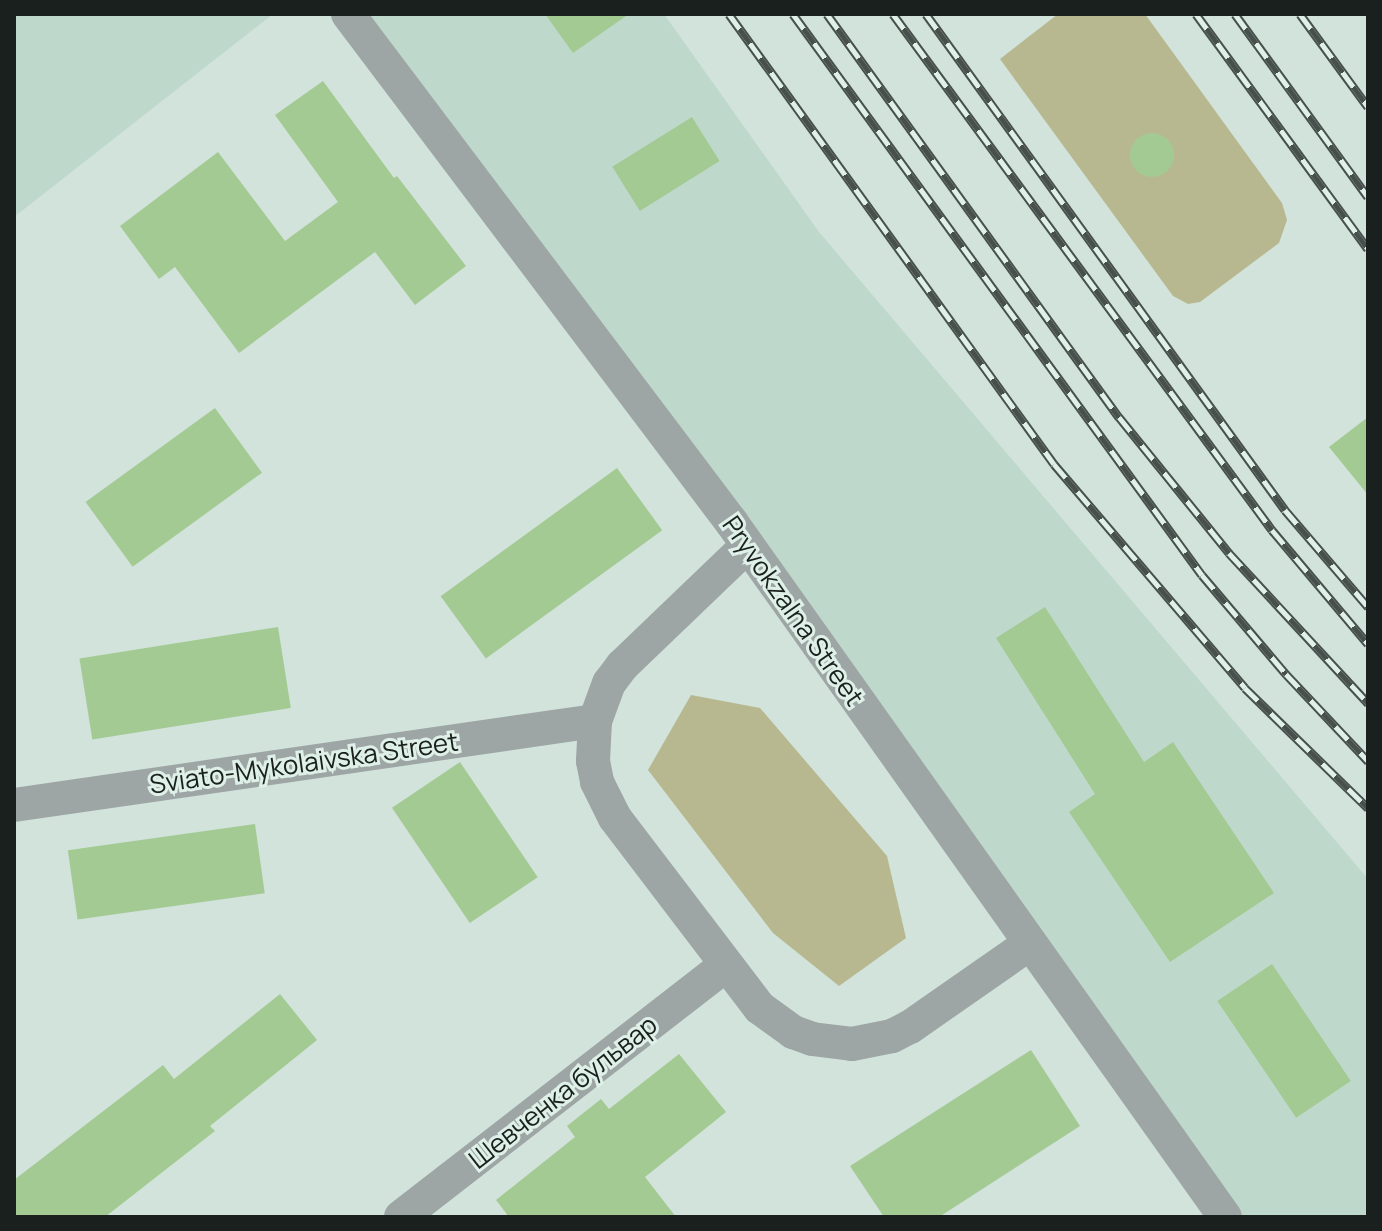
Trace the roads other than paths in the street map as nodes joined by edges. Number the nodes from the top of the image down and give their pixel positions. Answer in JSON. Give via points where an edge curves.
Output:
{"nodes":[{"id":1,"x":348,"y":14,"type":"edge"},
{"id":2,"x":747,"y":546,"type":"junction"},
{"id":3,"x":595,"y":721,"type":"junction"},
{"id":4,"x":14,"y":805,"type":"edge"},
{"id":5,"x":1029,"y":944,"type":"junction"},
{"id":6,"x":725,"y":966,"type":"junction"},
{"id":7,"x":401,"y":1217,"type":"edge"},
{"id":8,"x":1225,"y":1217,"type":"edge"}],
"edges":[{"from":1,"to":2,"type":"street","name":"Pryvokzalna Street"},
{"from":2,"to":3,"type":"street","via":[[622,666],[609,683]]},
{"from":2,"to":5,"type":"street","name":"Pryvokzalna Street"},
{"from":3,"to":4,"type":"street","name":"Sviato-Mykolaivska Street"},
{"from":3,"to":6,"type":"street","via":[[593,761],[605,800]]},
{"from":5,"to":6,"type":"street","via":[[910,1027],[852,1044],[812,1039],[784,1027],[760,1008]]},
{"from":5,"to":8,"type":"street","name":"Pryvokzalna Street"},
{"from":6,"to":7,"type":"street","name":"Шевченка бульвар"}]}
